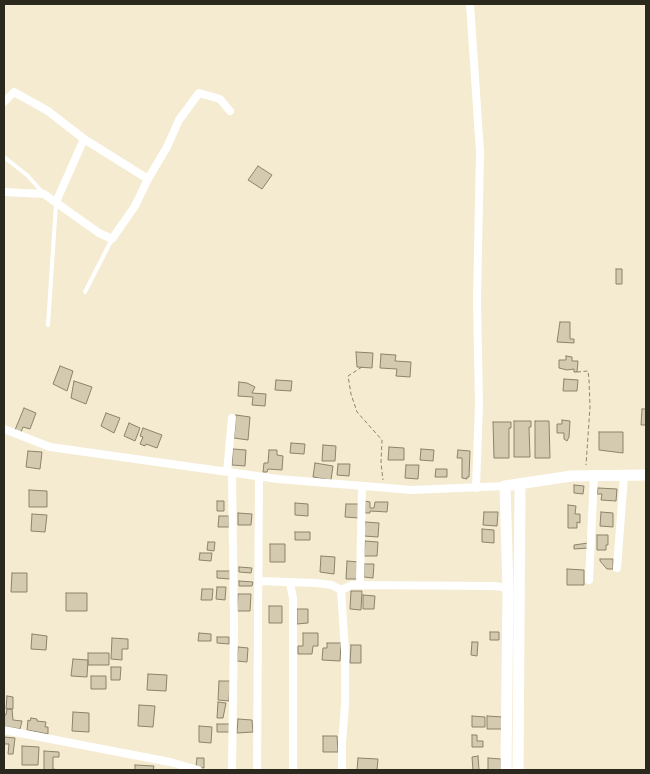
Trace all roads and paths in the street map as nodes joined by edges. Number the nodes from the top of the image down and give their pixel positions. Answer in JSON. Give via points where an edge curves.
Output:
{"nodes":[{"id":1,"x":470,"y":4,"type":"edge"},
{"id":2,"x":4,"y":102,"type":"edge"},
{"id":3,"x":230,"y":111,"type":"dead end"},
{"id":4,"x":84,"y":139,"type":"junction"},
{"id":5,"x":4,"y":157,"type":"edge"},
{"id":6,"x":148,"y":179,"type":"junction"},
{"id":7,"x":4,"y":192,"type":"edge"},
{"id":8,"x":44,"y":194,"type":"junction"},
{"id":9,"x":56,"y":202,"type":"junction"},
{"id":10,"x":112,"y":239,"type":"junction"},
{"id":11,"x":85,"y":292,"type":"dead end"},
{"id":12,"x":48,"y":325,"type":"dead end"},
{"id":13,"x":362,"y":367,"type":"dead end"},
{"id":14,"x":578,"y":372,"type":"dead end"},
{"id":15,"x":232,"y":418,"type":"dead end"},
{"id":16,"x":4,"y":429,"type":"edge"},
{"id":17,"x":230,"y":472,"type":"junction"},
{"id":18,"x":590,"y":476,"type":"junction"},
{"id":19,"x":624,"y":476,"type":"junction"},
{"id":20,"x":646,"y":476,"type":"edge"},
{"id":21,"x":259,"y":477,"type":"junction"},
{"id":22,"x":520,"y":484,"type":"junction"},
{"id":23,"x":362,"y":486,"type":"junction"},
{"id":24,"x":505,"y":486,"type":"junction"},
{"id":25,"x":384,"y":488,"type":"junction"},
{"id":26,"x":476,"y":488,"type":"junction"},
{"id":27,"x":617,"y":568,"type":"dead end"},
{"id":28,"x":589,"y":580,"type":"dead end"},
{"id":29,"x":258,"y":581,"type":"junction"},
{"id":30,"x":290,"y":583,"type":"junction"},
{"id":31,"x":360,"y":585,"type":"junction"},
{"id":32,"x":340,"y":590,"type":"junction"},
{"id":33,"x":513,"y":590,"type":"junction"},
{"id":34,"x":4,"y":730,"type":"edge"},
{"id":35,"x":512,"y":751,"type":"junction"},
{"id":36,"x":198,"y":770,"type":"edge"},
{"id":37,"x":232,"y":770,"type":"edge"},
{"id":38,"x":257,"y":770,"type":"edge"},
{"id":39,"x":293,"y":770,"type":"edge"},
{"id":40,"x":342,"y":770,"type":"edge"},
{"id":41,"x":506,"y":770,"type":"edge"},
{"id":42,"x":518,"y":770,"type":"edge"}],
"edges":[{"from":1,"to":26,"type":"street","via":[[480,152]]},
{"from":2,"to":4,"type":"street","via":[[14,92],[48,111]]},
{"from":3,"to":6,"type":"street","via":[[220,99],[199,93],[179,120]]},
{"from":4,"to":6,"type":"street"},
{"from":4,"to":9,"type":"street"},
{"from":5,"to":8,"type":"lane"},
{"from":6,"to":10,"type":"street","via":[[135,206]]},
{"from":7,"to":8,"type":"street"},
{"from":8,"to":9,"type":"street"},
{"from":9,"to":10,"type":"street"},
{"from":9,"to":12,"type":"lane"},
{"from":10,"to":11,"type":"lane"},
{"from":13,"to":25,"type":"path","via":[[348,376],[351,394],[356,412],[382,440]]},
{"from":14,"to":18,"type":"path","via":[[588,371],[590,406],[586,462]]},
{"from":15,"to":17,"type":"street"},
{"from":16,"to":17,"type":"street","via":[[50,448]]},
{"from":17,"to":21,"type":"street"},
{"from":17,"to":37,"type":"street","via":[[234,627]]},
{"from":18,"to":19,"type":"street"},
{"from":18,"to":22,"type":"street"},
{"from":18,"to":28,"type":"street"},
{"from":19,"to":20,"type":"street"},
{"from":19,"to":27,"type":"street"},
{"from":21,"to":23,"type":"street"},
{"from":21,"to":29,"type":"street"},
{"from":22,"to":24,"type":"street"},
{"from":22,"to":33,"type":"street"},
{"from":23,"to":25,"type":"street"},
{"from":23,"to":31,"type":"street"},
{"from":24,"to":26,"type":"street"},
{"from":24,"to":33,"type":"street"},
{"from":25,"to":26,"type":"street"},
{"from":29,"to":30,"type":"street"},
{"from":29,"to":38,"type":"street"},
{"from":30,"to":32,"type":"street","via":[[332,585]]},
{"from":30,"to":39,"type":"street","via":[[293,598]]},
{"from":31,"to":32,"type":"street"},
{"from":31,"to":33,"type":"street","via":[[493,586]]},
{"from":32,"to":40,"type":"street","via":[[345,650]]},
{"from":33,"to":35,"type":"street"},
{"from":34,"to":36,"type":"street"},
{"from":35,"to":41,"type":"street"},
{"from":35,"to":42,"type":"street"}]}
